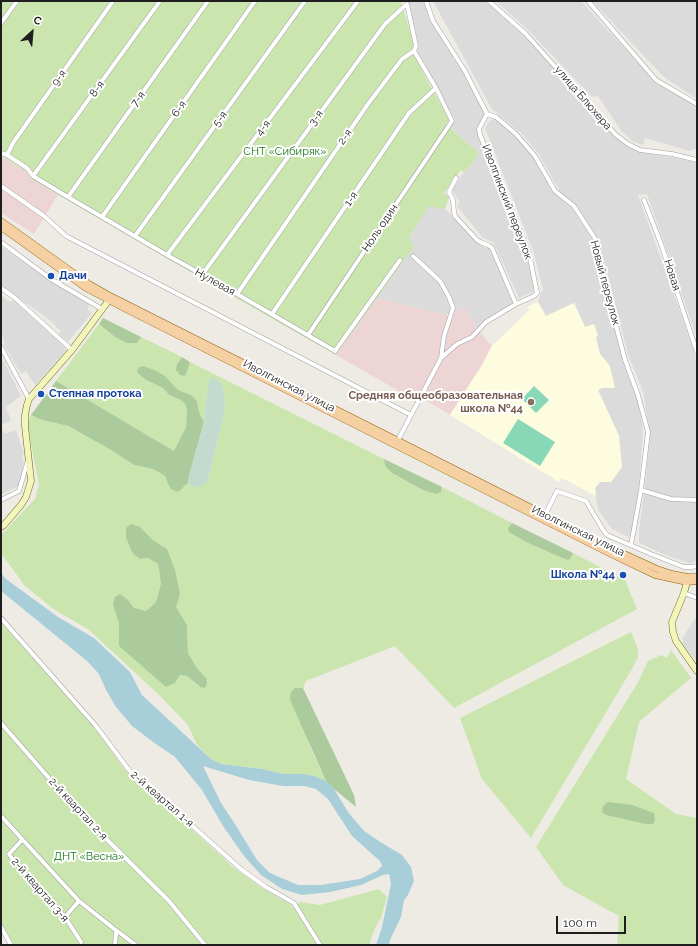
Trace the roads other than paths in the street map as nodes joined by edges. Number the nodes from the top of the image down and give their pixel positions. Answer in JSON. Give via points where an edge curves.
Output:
{"nodes":[{"id":1,"x":17,"y":1,"type":"edge"},
{"id":2,"x":113,"y":1,"type":"edge"},
{"id":3,"x":160,"y":1,"type":"edge"},
{"id":4,"x":208,"y":1,"type":"edge"},
{"id":5,"x":255,"y":1,"type":"edge"},
{"id":6,"x":305,"y":1,"type":"edge"},
{"id":7,"x":358,"y":1,"type":"edge"},
{"id":8,"x":426,"y":1,"type":"edge"},
{"id":9,"x":488,"y":1,"type":"edge"},
{"id":10,"x":588,"y":1,"type":"edge"},
{"id":11,"x":1,"y":23,"type":"edge"},
{"id":12,"x":414,"y":50,"type":"junction"},
{"id":13,"x":436,"y":88,"type":"junction"},
{"id":14,"x":697,"y":104,"type":"edge"},
{"id":15,"x":487,"y":114,"type":"junction"},
{"id":16,"x":1,"y":153,"type":"edge"},
{"id":17,"x":7,"y":155,"type":"junction"},
{"id":18,"x":697,"y":160,"type":"edge"},
{"id":19,"x":33,"y":176,"type":"junction"},
{"id":20,"x":456,"y":178,"type":"dead end"},
{"id":21,"x":1,"y":186,"type":"edge"},
{"id":22,"x":68,"y":197,"type":"junction"},
{"id":23,"x":644,"y":200,"type":"dead end"},
{"id":24,"x":102,"y":217,"type":"junction"},
{"id":25,"x":1,"y":222,"type":"edge"},
{"id":26,"x":1,"y":228,"type":"edge"},
{"id":27,"x":135,"y":236,"type":"junction"},
{"id":28,"x":1,"y":242,"type":"edge"},
{"id":29,"x":167,"y":255,"type":"junction"},
{"id":30,"x":413,"y":256,"type":"dead end"},
{"id":31,"x":400,"y":260,"type":"dead end"},
{"id":32,"x":202,"y":274,"type":"junction"},
{"id":33,"x":1,"y":288,"type":"edge"},
{"id":34,"x":237,"y":294,"type":"junction"},
{"id":35,"x":109,"y":300,"type":"junction"},
{"id":36,"x":516,"y":304,"type":"junction"},
{"id":37,"x":102,"y":309,"type":"junction"},
{"id":38,"x":272,"y":314,"type":"junction"},
{"id":39,"x":308,"y":335,"type":"junction"},
{"id":40,"x":1,"y":347,"type":"edge"},
{"id":41,"x":72,"y":350,"type":"junction"},
{"id":42,"x":697,"y":352,"type":"edge"},
{"id":43,"x":440,"y":358,"type":"junction"},
{"id":44,"x":29,"y":399,"type":"junction"},
{"id":45,"x":411,"y":415,"type":"junction"},
{"id":46,"x":398,"y":440,"type":"junction"},
{"id":47,"x":29,"y":456,"type":"junction"},
{"id":48,"x":641,"y":490,"type":"junction"},
{"id":49,"x":1,"y":500,"type":"edge"},
{"id":50,"x":697,"y":500,"type":"edge"},
{"id":51,"x":545,"y":515,"type":"junction"},
{"id":52,"x":1,"y":527,"type":"edge"},
{"id":53,"x":631,"y":545,"type":"junction"},
{"id":54,"x":697,"y":566,"type":"edge"},
{"id":55,"x":697,"y":577,"type":"edge"},
{"id":56,"x":697,"y":581,"type":"edge"},
{"id":57,"x":687,"y":582,"type":"junction"},
{"id":58,"x":684,"y":593,"type":"junction"},
{"id":59,"x":697,"y":598,"type":"edge"},
{"id":60,"x":1,"y":618,"type":"edge"},
{"id":61,"x":697,"y":671,"type":"edge"},
{"id":62,"x":1,"y":723,"type":"edge"},
{"id":63,"x":1,"y":816,"type":"edge"},
{"id":64,"x":22,"y":840,"type":"dead end"},
{"id":65,"x":79,"y":901,"type":"junction"},
{"id":66,"x":65,"y":917,"type":"junction"},
{"id":67,"x":1,"y":927,"type":"edge"},
{"id":68,"x":116,"y":933,"type":"dead end"},
{"id":69,"x":81,"y":942,"type":"dead end"},
{"id":70,"x":11,"y":945,"type":"edge"},
{"id":71,"x":115,"y":945,"type":"edge"},
{"id":72,"x":136,"y":945,"type":"edge"},
{"id":73,"x":205,"y":945,"type":"edge"},
{"id":74,"x":320,"y":945,"type":"edge"}],
"edges":[{"from":1,"to":11,"type":"street"},
{"from":2,"to":17,"type":"street","name":"9-я"},
{"from":3,"to":19,"type":"street","name":"8-я"},
{"from":4,"to":22,"type":"street","name":"7-я"},
{"from":5,"to":24,"type":"street","name":"6-я"},
{"from":6,"to":27,"type":"street","name":"5-я"},
{"from":7,"to":29,"type":"street","name":"4-я"},
{"from":8,"to":15,"type":"street","via":[[433,21],[465,71]]},
{"from":9,"to":18,"type":"street","name":"улица Блюхера","via":[[526,34],[616,135],[640,150]]},
{"from":10,"to":14,"type":"street","via":[[656,80]]},
{"from":12,"to":13,"type":"street"},
{"from":12,"to":32,"type":"street","name":"3-я","via":[[416,46],[407,4],[385,24]]},
{"from":12,"to":34,"type":"street","name":"2-я","via":[[402,59],[368,104]]},
{"from":13,"to":38,"type":"street","name":"1-я","via":[[409,113]]},
{"from":13,"to":39,"type":"street","name":"Ноль один","via":[[452,121]]},
{"from":15,"to":36,"type":"street","name":"Иволгинский переулок","via":[[479,129],[480,135],[529,253],[537,293]]},
{"from":15,"to":48,"type":"street","name":"Новый переулок","via":[[496,117],[516,134],[535,156],[555,191],[574,206],[596,240],[625,360],[648,432]]},
{"from":16,"to":17,"type":"street","name":"Нулевая"},
{"from":17,"to":19,"type":"street","name":"Нулевая","via":[[27,168]]},
{"from":19,"to":22,"type":"street","name":"Нулевая"},
{"from":20,"to":36,"type":"street","via":[[449,192],[455,216],[477,240],[492,248]]},
{"from":21,"to":45,"type":"street","via":[[44,216],[66,236]]},
{"from":22,"to":24,"type":"street","name":"Нулевая"},
{"from":23,"to":42,"type":"street","name":"Новая"},
{"from":24,"to":27,"type":"street","name":"Нулевая"},
{"from":25,"to":46,"type":"main road","name":"Иволгинская улица","via":[[89,284],[112,297]]},
{"from":26,"to":35,"type":"main road","name":"Иволгинская улица","via":[[86,288]]},
{"from":27,"to":29,"type":"street","name":"Нулевая"},
{"from":28,"to":37,"type":"street","via":[[51,279]]},
{"from":29,"to":32,"type":"street","name":"Нулевая"},
{"from":30,"to":43,"type":"street","name":"Иволгинский переулок","via":[[440,281],[452,308]]},
{"from":31,"to":39,"type":"street","name":"Нулевая","via":[[335,352]]},
{"from":32,"to":34,"type":"street","name":"Нулевая"},
{"from":33,"to":41,"type":"street"},
{"from":34,"to":38,"type":"street","name":"Нулевая"},
{"from":35,"to":37,"type":"street"},
{"from":35,"to":57,"type":"main road","name":"Иволгинская улица","via":[[618,558],[655,575]]},
{"from":36,"to":43,"type":"street","name":"Иволгинский переулок","via":[[486,322],[472,337],[457,344]]},
{"from":37,"to":41,"type":"street"},
{"from":38,"to":39,"type":"street","name":"Нулевая"},
{"from":40,"to":44,"type":"street"},
{"from":41,"to":44,"type":"street"},
{"from":43,"to":45,"type":"street","name":"Иволгинский переулок"},
{"from":44,"to":47,"type":"street","via":[[25,415]]},
{"from":45,"to":46,"type":"street","name":"Иволгинский переулок"},
{"from":46,"to":51,"type":"main road","name":"Иволгинская улица"},
{"from":47,"to":49,"type":"street","via":[[19,491]]},
{"from":47,"to":52,"type":"street","via":[[29,488],[21,506]]},
{"from":48,"to":50,"type":"street","via":[[670,499]]},
{"from":48,"to":53,"type":"street","name":"Новый переулок"},
{"from":51,"to":53,"type":"street","via":[[557,491],[586,501],[607,535]]},
{"from":51,"to":55,"type":"main road","name":"Иволгинская улица","via":[[657,569],[680,576]]},
{"from":53,"to":54,"type":"street","via":[[684,567]]},
{"from":56,"to":57,"type":"main road","name":"Иволгинская улица"},
{"from":57,"to":58,"type":"street"},
{"from":58,"to":59,"type":"street"},
{"from":58,"to":61,"type":"street","via":[[672,622],[673,632],[676,641]]},
{"from":60,"to":74,"type":"street","name":"2-й квартал 1-я","via":[[96,726],[129,770],[242,870],[294,903]]},
{"from":62,"to":73,"type":"street","name":"2-й квартал 2-я","via":[[76,809],[168,901]]},
{"from":63,"to":65,"type":"street","name":"2-й квартал 3-я"},
{"from":64,"to":66,"type":"street","name":"2-й квартал 3-я","via":[[9,854]]},
{"from":65,"to":66,"type":"street"},
{"from":65,"to":72,"type":"street","name":"2-й квартал 3-я"},
{"from":66,"to":69,"type":"street","name":"2-й квартал 3-я"},
{"from":67,"to":70,"type":"street"},
{"from":68,"to":71,"type":"street"}]}
